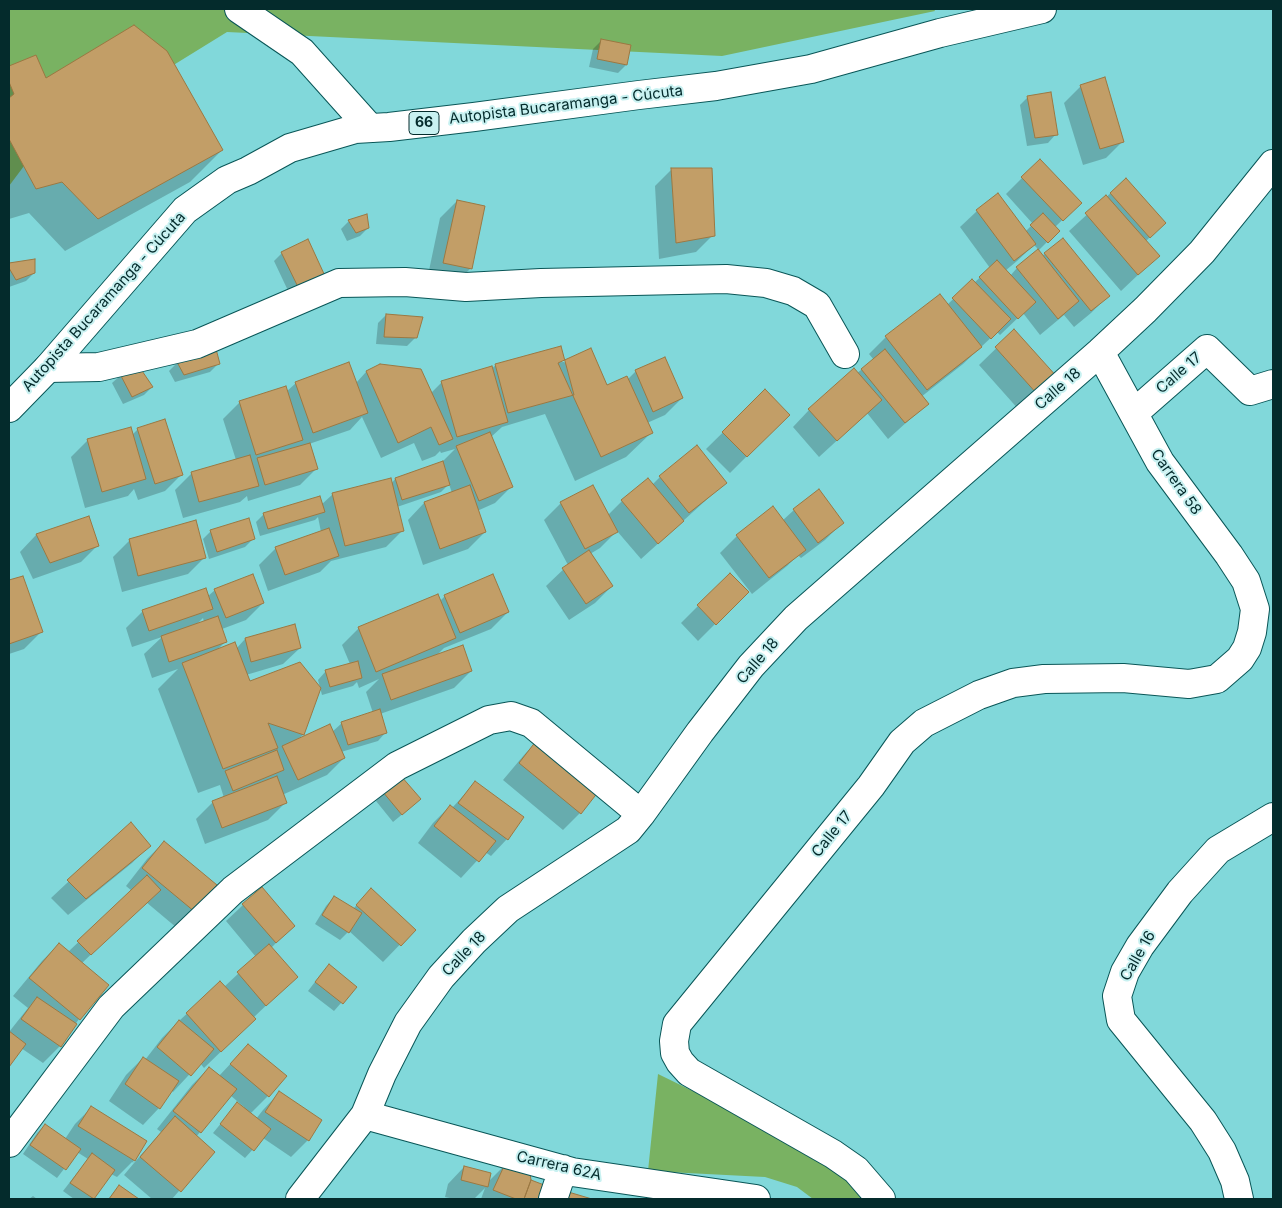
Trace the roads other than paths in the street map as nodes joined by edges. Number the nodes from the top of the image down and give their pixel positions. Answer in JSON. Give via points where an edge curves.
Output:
{"nodes":[{"id":1,"x":239,"y":9,"type":"edge"},
{"id":2,"x":1042,"y":9,"type":"edge"},
{"id":3,"x":370,"y":128,"type":"junction"},
{"id":4,"x":1273,"y":164,"type":"edge"},
{"id":5,"x":1100,"y":352,"type":"junction"},
{"id":6,"x":845,"y":354,"type":"dead end"},
{"id":7,"x":48,"y":368,"type":"junction"},
{"id":8,"x":1273,"y":384,"type":"edge"},
{"id":9,"x":9,"y":408,"type":"edge"},
{"id":10,"x":1134,"y":413,"type":"junction"},
{"id":11,"x":1255,"y":609,"type":"joint"},
{"id":12,"x":641,"y":814,"type":"junction"},
{"id":13,"x":1273,"y":817,"type":"edge"},
{"id":14,"x":365,"y":1115,"type":"junction"},
{"id":15,"x":9,"y":1143,"type":"edge"},
{"id":16,"x":563,"y":1169,"type":"junction"},
{"id":17,"x":700,"y":1195,"type":"edge"},
{"id":18,"x":300,"y":1199,"type":"edge"},
{"id":19,"x":553,"y":1199,"type":"edge"},
{"id":20,"x":756,"y":1199,"type":"edge"},
{"id":21,"x":881,"y":1199,"type":"edge"},
{"id":22,"x":1239,"y":1199,"type":"edge"}],
"edges":[{"from":1,"to":3,"type":"main road","via":[[302,52]]},
{"from":2,"to":3,"type":"main road","name":"Autopista Bucaramanga - Cúcuta","number":"66","via":[[811,69],[716,86]]},
{"from":3,"to":7,"type":"main road","name":"Autopista Bucaramanga - Cúcuta","number":"66","via":[[335,134],[290,148],[227,180],[185,210]]},
{"from":4,"to":5,"type":"main road","name":"Calle 18","via":[[1202,252]]},
{"from":5,"to":10,"type":"main road","name":"Carrera 58"},
{"from":5,"to":12,"type":"main road","name":"Calle 18","via":[[796,618],[734,687]]},
{"from":6,"to":7,"type":"main road","via":[[817,305],[793,291],[766,283],[726,278],[466,287],[405,282],[339,283],[197,344],[98,367]]},
{"from":7,"to":9,"type":"main road","name":"Autopista Bucaramanga - Cúcuta","number":"66"},
{"from":8,"to":10,"type":"main road","name":"Calle 17","via":[[1250,391],[1207,349]]},
{"from":10,"to":11,"type":"main road","name":"Carrera 58","via":[[1160,462],[1246,582]]},
{"from":11,"to":21,"type":"main road","name":"Calle 17","via":[[1247,648],[1240,660],[1217,679],[1189,684],[1123,678],[1013,682],[924,723],[902,742],[872,786],[677,1024],[675,1053],[689,1072],[833,1154],[856,1170]]},
{"from":12,"to":14,"type":"main road","name":"Calle 18","via":[[628,830],[508,909],[474,941],[441,977],[408,1023]]},
{"from":12,"to":15,"type":"main road","via":[[531,723],[511,716],[490,720],[397,766],[234,890],[111,1006]]},
{"from":13,"to":22,"type":"main road","name":"Calle 16","via":[[1218,850],[1180,892],[1140,946],[1125,972],[1117,996],[1121,1020],[1203,1121],[1222,1150]]},
{"from":14,"to":16,"type":"main road","name":"Carrera 62A"},
{"from":14,"to":18,"type":"main road","name":"Calle 18"},
{"from":16,"to":17,"type":"main road","name":"Carrera 62A"},
{"from":16,"to":19,"type":"main road"},
{"from":17,"to":20,"type":"main road","name":"Carrera 62A"}]}
